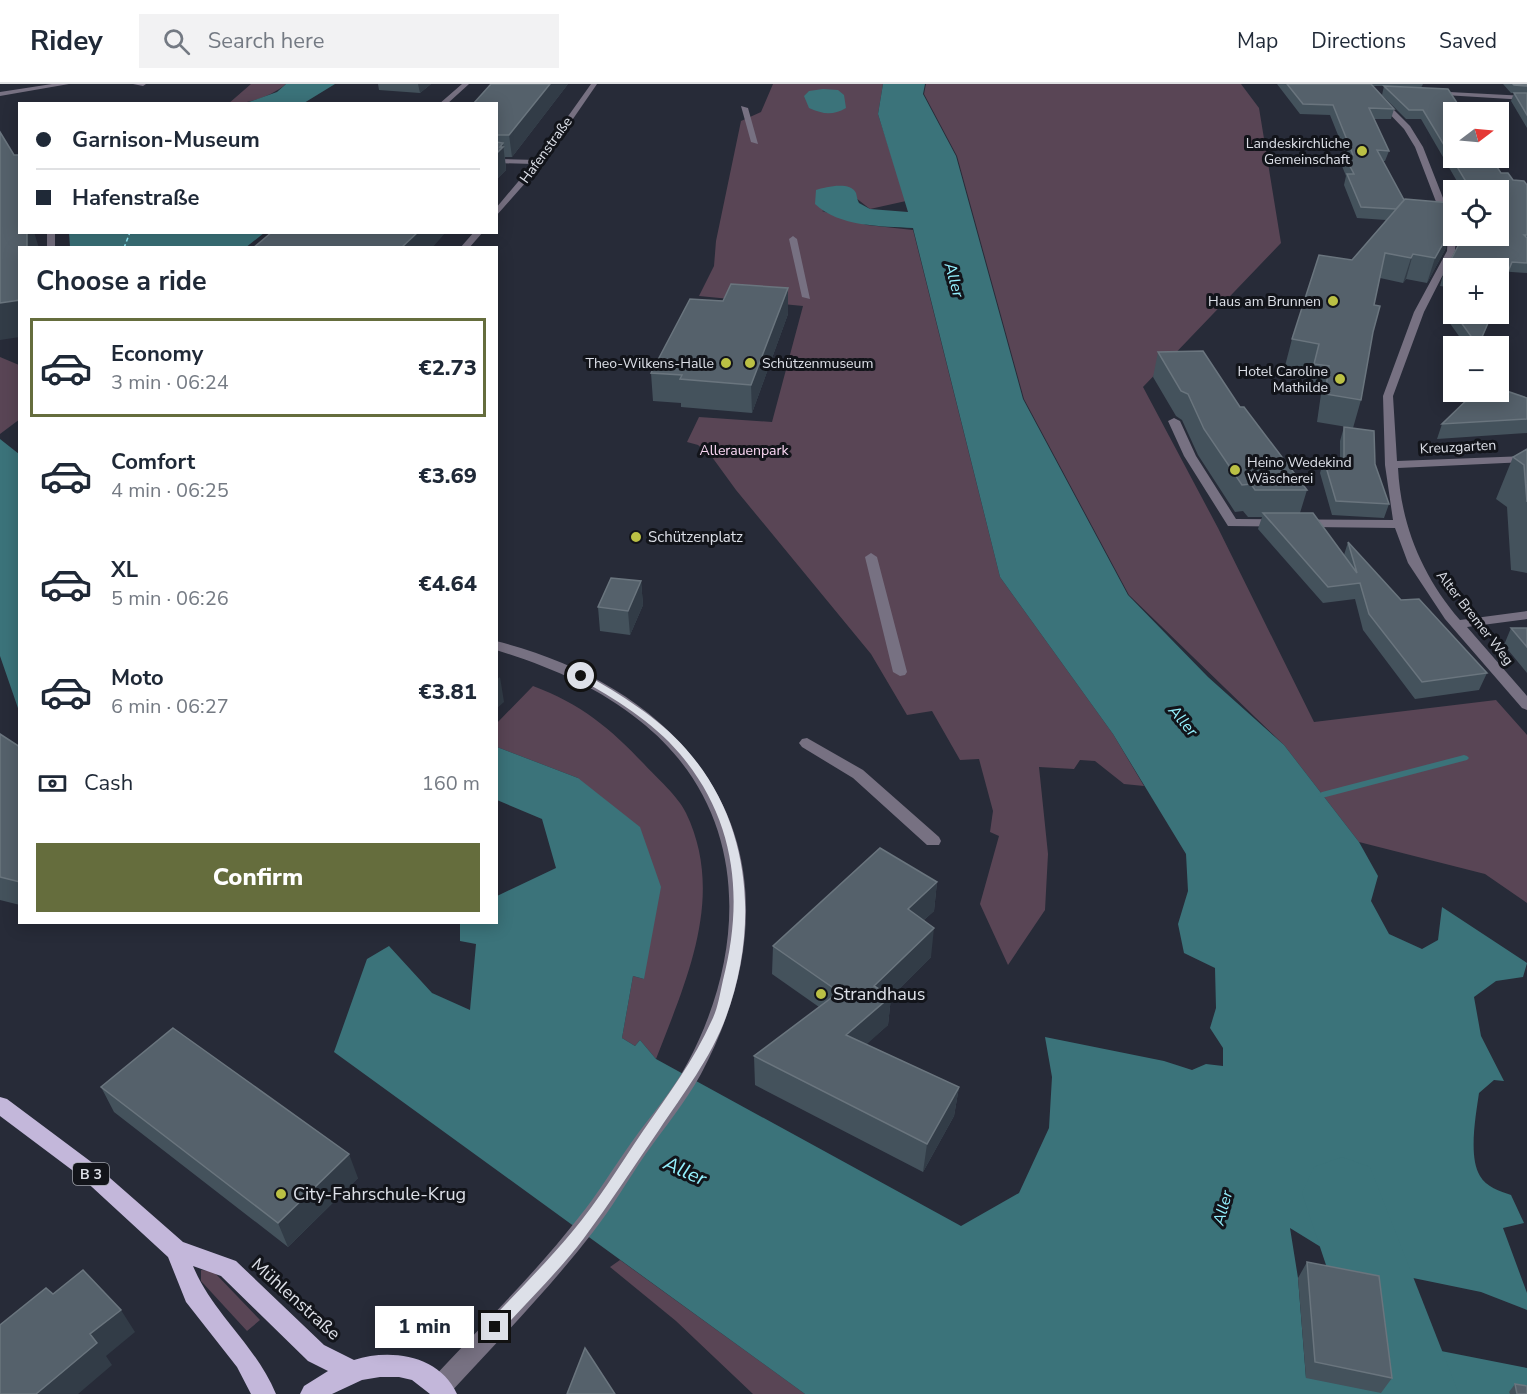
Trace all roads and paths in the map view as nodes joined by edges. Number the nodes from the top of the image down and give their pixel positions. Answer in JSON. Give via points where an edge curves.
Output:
{"nodes":[{"id":1,"x":66,"y":84,"type":"edge"},
{"id":2,"x":136,"y":84,"type":"edge"},
{"id":3,"x":143,"y":84,"type":"edge"},
{"id":4,"x":466,"y":84,"type":"edge"},
{"id":5,"x":594,"y":84,"type":"edge"},
{"id":6,"x":1372,"y":88,"type":"edge"},
{"id":7,"x":1426,"y":93,"type":"edge"},
{"id":8,"x":0,"y":94,"type":"edge"},
{"id":9,"x":1527,"y":98,"type":"edge"},
{"id":10,"x":444,"y":102,"type":"edge"},
{"id":11,"x":744,"y":108,"type":"dead end"},
{"id":12,"x":756,"y":142,"type":"dead end"},
{"id":13,"x":498,"y":161,"type":"edge"},
{"id":14,"x":539,"y":162,"type":"junction"},
{"id":15,"x":498,"y":212,"type":"edge"},
{"id":16,"x":477,"y":234,"type":"edge"},
{"id":17,"x":793,"y":239,"type":"dead end"},
{"id":18,"x":466,"y":246,"type":"edge"},
{"id":19,"x":807,"y":297,"type":"dead end"},
{"id":20,"x":1174,"y":421,"type":"dead end"},
{"id":21,"x":1527,"y":459,"type":"edge"},
{"id":22,"x":1391,"y":465,"type":"junction"},
{"id":23,"x":1400,"y":524,"type":"junction"},
{"id":24,"x":872,"y":556,"type":"dead end"},
{"id":25,"x":1527,"y":615,"type":"edge"},
{"id":26,"x":1457,"y":624,"type":"junction"},
{"id":27,"x":498,"y":646,"type":"edge"},
{"id":28,"x":900,"y":672,"type":"dead end"},
{"id":29,"x":1527,"y":705,"type":"edge"},
{"id":30,"x":807,"y":743,"type":"dead end"},
{"id":31,"x":933,"y":842,"type":"dead end"},
{"id":32,"x":0,"y":1105,"type":"edge"},
{"id":33,"x":176,"y":1250,"type":"junction"},
{"id":34,"x":351,"y":1371,"type":"junction"},
{"id":35,"x":442,"y":1390,"type":"edge"},
{"id":36,"x":264,"y":1394,"type":"edge"},
{"id":37,"x":312,"y":1394,"type":"edge"}],
"edges":[{"from":1,"to":8,"type":"street"},
{"from":2,"to":3,"type":"street"},
{"from":4,"to":10,"type":"street"},
{"from":5,"to":14,"type":"street","name":"Hafenstraße"},
{"from":6,"to":22,"type":"street","name":"Alter Bremer Weg","via":[[1419,147],[1452,233],[1451,251],[1419,312],[1388,396]]},
{"from":7,"to":9,"type":"street"},
{"from":11,"to":12,"type":"street"},
{"from":13,"to":14,"type":"street"},
{"from":14,"to":15,"type":"street","name":"Hafenstraße"},
{"from":16,"to":18,"type":"street"},
{"from":17,"to":19,"type":"street"},
{"from":20,"to":23,"type":"street","via":[[1232,523]]},
{"from":21,"to":22,"type":"street","name":"Kreuzgarten"},
{"from":22,"to":23,"type":"street","name":"Alter Bremer Weg"},
{"from":23,"to":26,"type":"street","name":"Alter Bremer Weg","via":[[1414,563]]},
{"from":24,"to":28,"type":"street"},
{"from":25,"to":26,"type":"street"},
{"from":26,"to":29,"type":"street","name":"Alter Bremer Weg"},
{"from":27,"to":35,"type":"street","via":[[581,676],[624,700],[683,752],[724,819],[741,902],[737,948],[720,1017],[693,1071],[578,1235]]},
{"from":30,"to":31,"type":"street","via":[[858,774]]},
{"from":32,"to":33,"type":"main road","name":"Mühlenstraße","number":"B 3","via":[[87,1170]]},
{"from":33,"to":34,"type":"main road","name":"Mühlenstraße","number":"B 3","via":[[228,1268],[316,1353]]},
{"from":33,"to":36,"type":"main road","name":"Mühlenstraße","number":"B 3","via":[[194,1294],[245,1359]]},
{"from":34,"to":35,"type":"main road","via":[[377,1365],[401,1366],[422,1373]]},
{"from":34,"to":37,"type":"main road"}]}
